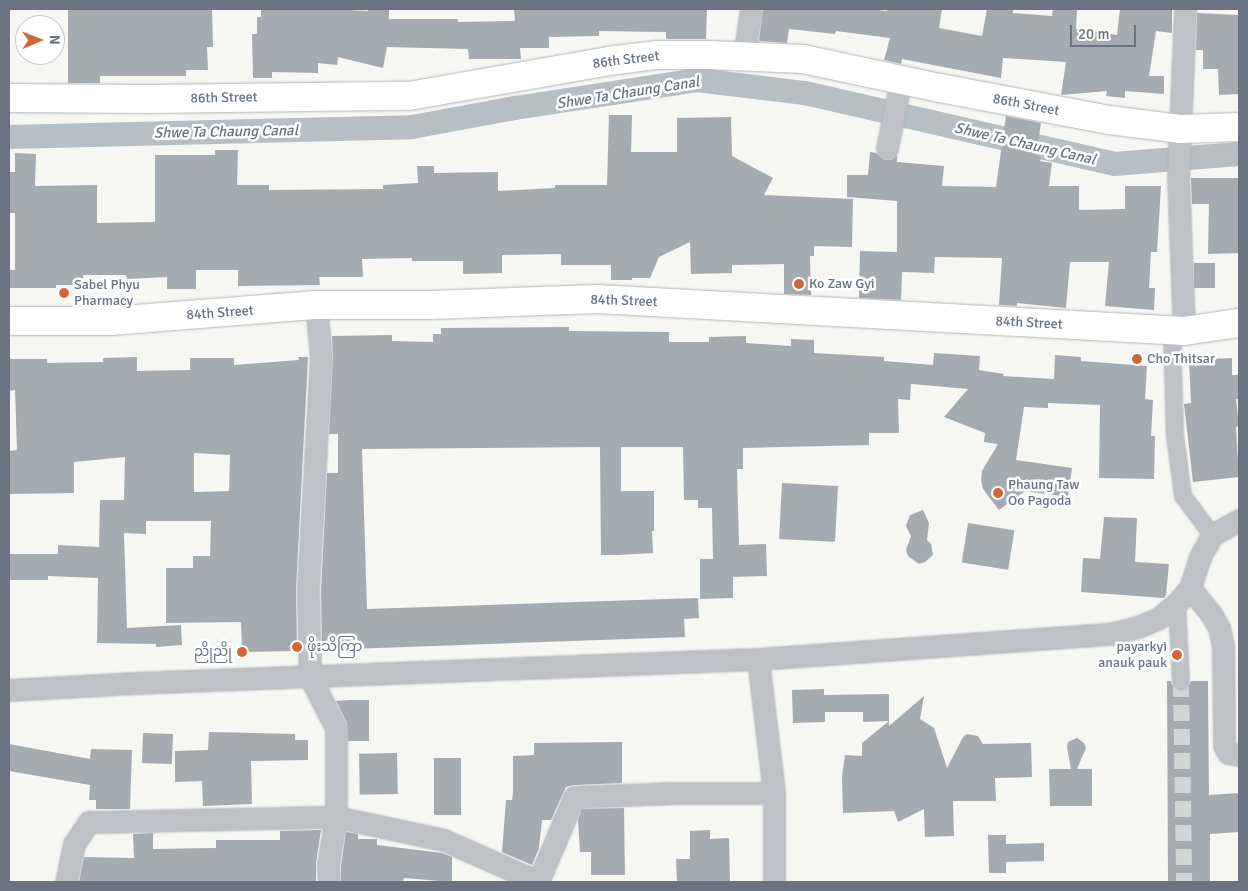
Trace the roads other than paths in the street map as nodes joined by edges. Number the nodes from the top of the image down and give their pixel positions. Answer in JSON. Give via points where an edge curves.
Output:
{"nodes":[{"id":1,"x":751,"y":9,"type":"edge"},
{"id":2,"x":1185,"y":9,"type":"edge"},
{"id":3,"x":744,"y":56,"type":"junction"},
{"id":4,"x":899,"y":91,"type":"junction"},
{"id":5,"x":9,"y":98,"type":"edge"},
{"id":6,"x":1239,"y":127,"type":"edge"},
{"id":7,"x":1180,"y":137,"type":"junction"},
{"id":8,"x":888,"y":148,"type":"dead end"},
{"id":9,"x":316,"y":306,"type":"junction"},
{"id":10,"x":9,"y":321,"type":"edge"},
{"id":11,"x":1239,"y":323,"type":"edge"},
{"id":12,"x":1178,"y":331,"type":"junction"},
{"id":13,"x":1239,"y":520,"type":"edge"},
{"id":14,"x":1212,"y":536,"type":"junction"},
{"id":15,"x":1183,"y":595,"type":"junction"},
{"id":16,"x":758,"y":659,"type":"junction"},
{"id":17,"x":310,"y":677,"type":"junction"},
{"id":18,"x":1181,"y":681,"type":"tunnel mouth"},
{"id":19,"x":9,"y":690,"type":"edge"},
{"id":20,"x":1239,"y":755,"type":"edge"},
{"id":21,"x":774,"y":793,"type":"junction"},
{"id":22,"x":336,"y":817,"type":"junction"},
{"id":23,"x":66,"y":882,"type":"edge"},
{"id":24,"x":329,"y":882,"type":"edge"},
{"id":25,"x":538,"y":882,"type":"edge"},
{"id":26,"x":774,"y":882,"type":"edge"}],
"edges":[{"from":1,"to":3,"type":"street"},
{"from":2,"to":7,"type":"street"},
{"from":3,"to":4,"type":"main road","name":"86th Street","via":[[803,59]]},
{"from":3,"to":5,"type":"main road","name":"86th Street","via":[[656,55],[409,96]]},
{"from":4,"to":7,"type":"main road","name":"86th Street","via":[[1053,111]]},
{"from":4,"to":8,"type":"street"},
{"from":6,"to":7,"type":"main road","name":"86th Street"},
{"from":7,"to":12,"type":"street"},
{"from":9,"to":10,"type":"main road","name":"84th Street","via":[[111,321]]},
{"from":9,"to":12,"type":"main road","name":"84th Street","via":[[597,299]]},
{"from":9,"to":17,"type":"street","via":[[321,356],[308,591]]},
{"from":11,"to":12,"type":"main road","name":"84th Street"},
{"from":12,"to":14,"type":"street","via":[[1175,436],[1183,496]]},
{"from":13,"to":14,"type":"street"},
{"from":14,"to":15,"type":"street"},
{"from":15,"to":16,"type":"street","via":[[1159,618],[1111,634]]},
{"from":15,"to":18,"type":"street"},
{"from":15,"to":20,"type":"street","via":[[1211,614],[1219,628],[1223,645],[1224,745],[1228,754]]},
{"from":16,"to":17,"type":"street"},
{"from":16,"to":21,"type":"street"},
{"from":17,"to":19,"type":"street"},
{"from":17,"to":22,"type":"street","via":[[336,728]]},
{"from":21,"to":25,"type":"street","via":[[574,797]]},
{"from":21,"to":26,"type":"street"},
{"from":22,"to":23,"type":"street","via":[[90,822],[74,844]]},
{"from":22,"to":24,"type":"street","via":[[328,865]]},
{"from":22,"to":25,"type":"street","via":[[444,840]]}]}
